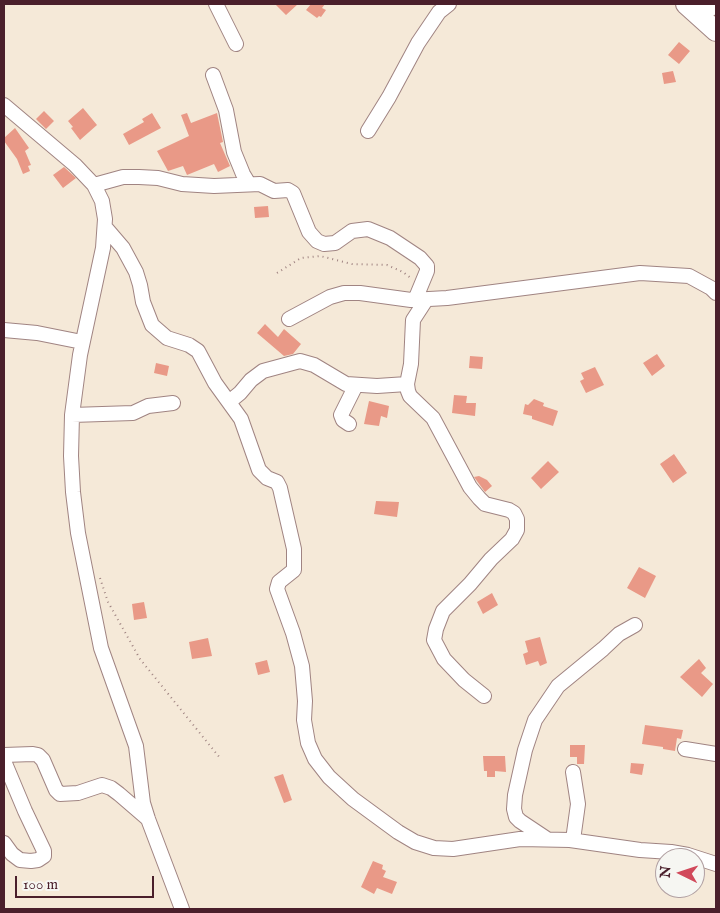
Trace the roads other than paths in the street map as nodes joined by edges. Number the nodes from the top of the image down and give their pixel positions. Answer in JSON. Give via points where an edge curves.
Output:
{"nodes":[{"id":1,"x":216,"y":4,"type":"edge"},
{"id":2,"x":449,"y":4,"type":"edge"},
{"id":3,"x":716,"y":7,"type":"edge"},
{"id":4,"x":691,"y":9,"type":"edge"},
{"id":5,"x":716,"y":31,"type":"edge"},
{"id":6,"x":236,"y":44,"type":"dead end"},
{"id":7,"x":213,"y":75,"type":"dead end"},
{"id":8,"x":4,"y":105,"type":"edge"},
{"id":9,"x":368,"y":131,"type":"dead end"},
{"id":10,"x":249,"y":184,"type":"junction"},
{"id":11,"x":94,"y":185,"type":"junction"},
{"id":12,"x":104,"y":227,"type":"junction"},
{"id":13,"x":716,"y":292,"type":"edge"},
{"id":14,"x":420,"y":300,"type":"junction"},
{"id":15,"x":289,"y":319,"type":"dead end"},
{"id":16,"x":4,"y":330,"type":"edge"},
{"id":17,"x":82,"y":342,"type":"junction"},
{"id":18,"x":407,"y":384,"type":"junction"},
{"id":19,"x":356,"y":385,"type":"junction"},
{"id":20,"x":229,"y":402,"type":"junction"},
{"id":21,"x":173,"y":403,"type":"dead end"},
{"id":22,"x":72,"y":415,"type":"junction"},
{"id":23,"x":350,"y":424,"type":"dead end"},
{"id":24,"x":635,"y":625,"type":"dead end"},
{"id":25,"x":484,"y":696,"type":"dead end"},
{"id":26,"x":685,"y":748,"type":"dead end"},
{"id":27,"x":716,"y":754,"type":"edge"},
{"id":28,"x":4,"y":755,"type":"edge"},
{"id":29,"x":4,"y":761,"type":"edge"},
{"id":30,"x":573,"y":772,"type":"dead end"},
{"id":31,"x":148,"y":819,"type":"junction"},
{"id":32,"x":547,"y":839,"type":"junction"},
{"id":33,"x":573,"y":840,"type":"junction"},
{"id":34,"x":4,"y":843,"type":"edge"},
{"id":35,"x":716,"y":864,"type":"edge"},
{"id":36,"x":182,"y":909,"type":"edge"}],
"edges":[{"from":1,"to":6,"type":"street"},
{"from":2,"to":9,"type":"street","via":[[439,12],[418,43]]},
{"from":3,"to":4,"type":"street"},
{"from":4,"to":5,"type":"highway"},
{"from":7,"to":10,"type":"street","via":[[224,104],[234,152]]},
{"from":8,"to":11,"type":"street","via":[[75,164]]},
{"from":10,"to":11,"type":"street","via":[[191,184],[139,176]]},
{"from":10,"to":14,"type":"street","via":[[293,193],[309,232],[324,244],[335,243],[347,233],[368,229],[413,253],[427,266],[420,285]]},
{"from":11,"to":12,"type":"street","via":[[102,201]]},
{"from":12,"to":17,"type":"street"},
{"from":12,"to":20,"type":"street","via":[[123,248],[136,272],[152,325],[167,338],[198,351]]},
{"from":13,"to":14,"type":"street","via":[[690,276],[640,273]]},
{"from":14,"to":15,"type":"street","via":[[344,293]]},
{"from":14,"to":18,"type":"street","via":[[414,320]]},
{"from":16,"to":17,"type":"street"},
{"from":17,"to":22,"type":"street"},
{"from":18,"to":19,"type":"street"},
{"from":18,"to":25,"type":"street","via":[[410,396],[433,418],[474,493],[485,504],[514,513],[517,520],[517,530],[512,539],[443,611],[434,640],[444,659]]},
{"from":19,"to":20,"type":"street","via":[[346,384],[314,365],[300,361],[263,371]]},
{"from":19,"to":23,"type":"street","via":[[341,415]]},
{"from":20,"to":32,"type":"street","via":[[241,419],[259,470],[277,482],[280,488],[294,549],[294,570],[279,582],[277,589],[302,666],[305,728],[315,759],[329,777],[354,799],[416,842],[434,848],[453,849],[520,839]]},
{"from":21,"to":22,"type":"street","via":[[148,406],[132,413]]},
{"from":22,"to":31,"type":"street","via":[[73,492],[85,566],[102,648],[136,746]]},
{"from":24,"to":32,"type":"street","via":[[619,634],[558,686],[535,720],[525,750],[514,809],[520,821]]},
{"from":26,"to":27,"type":"street"},
{"from":28,"to":31,"type":"street","via":[[38,755],[60,794],[78,793],[102,785],[111,788]]},
{"from":29,"to":34,"type":"street","via":[[44,856],[38,860],[20,860]]},
{"from":30,"to":33,"type":"street","via":[[578,804]]},
{"from":31,"to":36,"type":"street"},
{"from":32,"to":33,"type":"street"},
{"from":33,"to":35,"type":"street","via":[[671,852]]}]}
